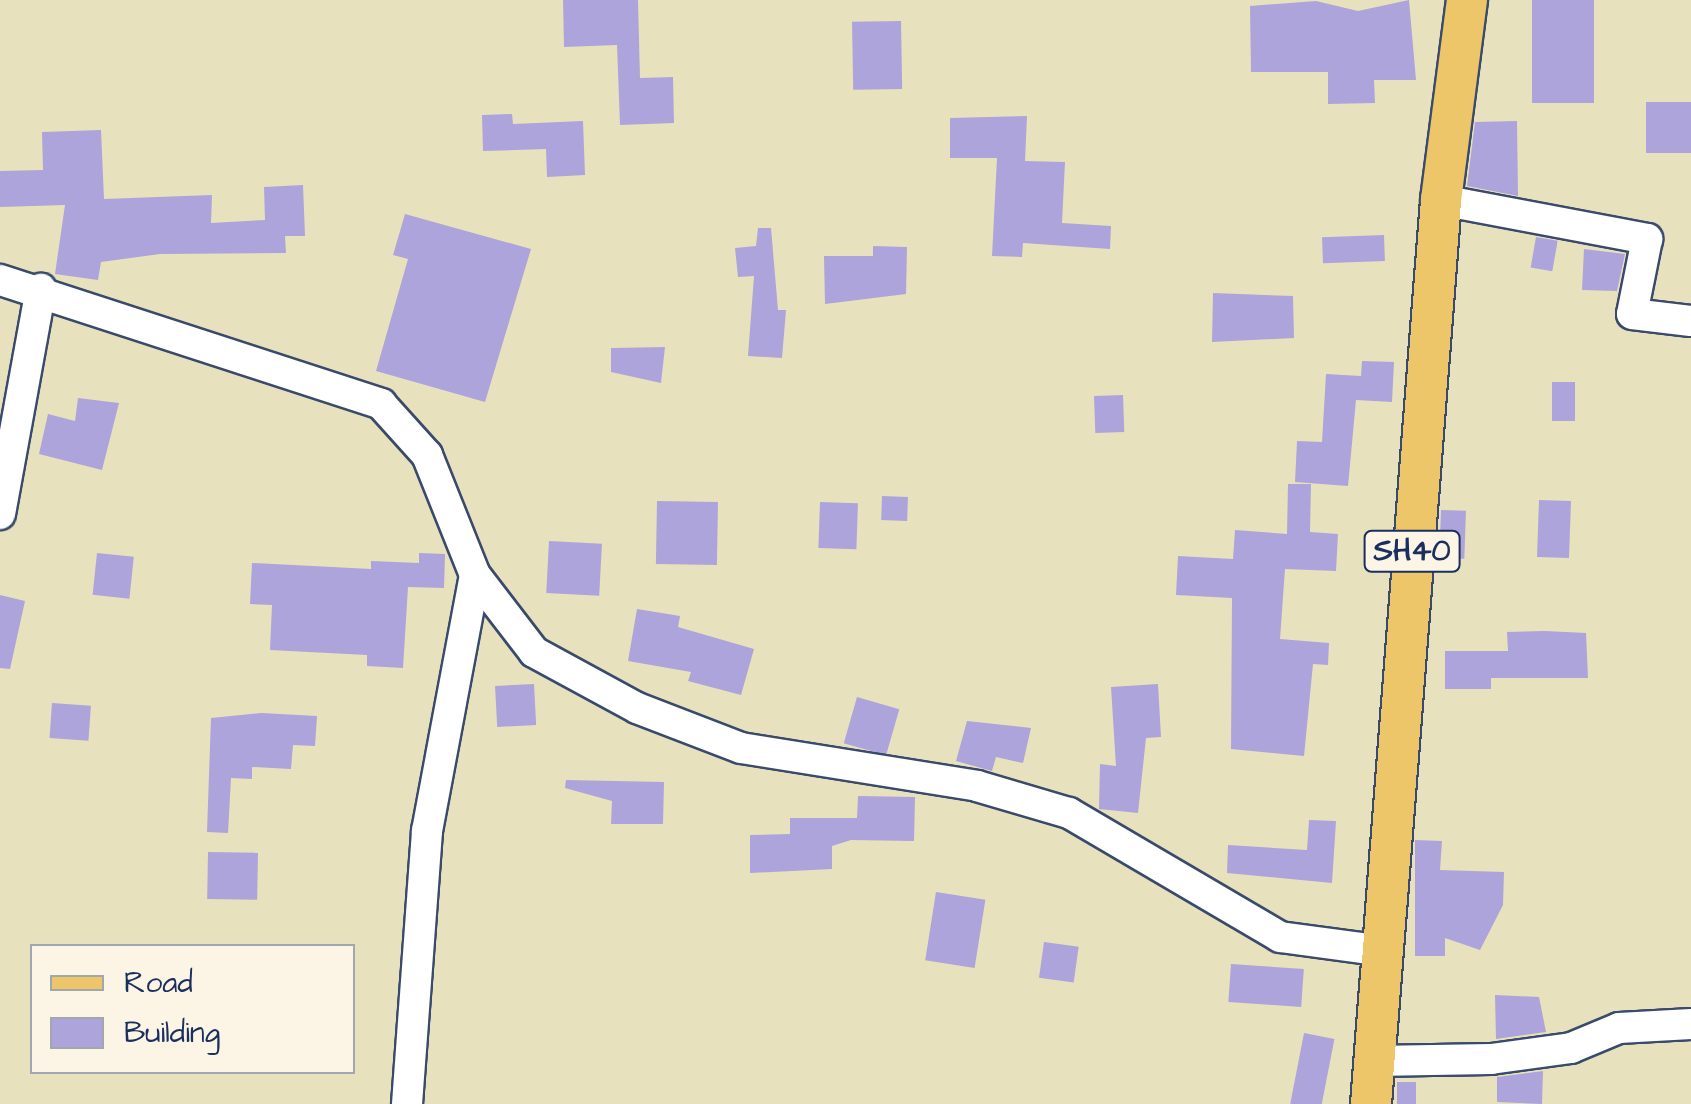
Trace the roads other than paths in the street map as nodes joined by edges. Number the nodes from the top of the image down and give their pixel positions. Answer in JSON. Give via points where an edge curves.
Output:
{"nodes":[{"id":1,"x":1467,"y":0,"type":"edge"},
{"id":2,"x":1441,"y":200,"type":"junction"},
{"id":3,"x":0,"y":280,"type":"edge"},
{"id":4,"x":41,"y":289,"type":"junction"},
{"id":5,"x":1691,"y":321,"type":"edge"},
{"id":6,"x":0,"y":514,"type":"edge"},
{"id":7,"x":475,"y":575,"type":"junction"},
{"id":8,"x":1383,"y":951,"type":"junction"},
{"id":9,"x":1691,"y":1024,"type":"edge"},
{"id":10,"x":1374,"y":1061,"type":"junction"},
{"id":11,"x":407,"y":1104,"type":"edge"},
{"id":12,"x":1371,"y":1104,"type":"edge"}],
"edges":[{"from":1,"to":2,"type":"main road","number":"SH40"},
{"from":2,"to":5,"type":"street","via":[[1647,239],[1632,314]]},
{"from":2,"to":8,"type":"main road","number":"SH40"},
{"from":3,"to":4,"type":"street"},
{"from":4,"to":6,"type":"street"},
{"from":4,"to":7,"type":"street","via":[[381,404],[427,455]]},
{"from":7,"to":8,"type":"street","via":[[534,652],[637,708],[741,748],[977,786],[1068,813],[1280,937]]},
{"from":7,"to":11,"type":"street","via":[[427,831]]},
{"from":8,"to":10,"type":"main road","number":"SH40"},
{"from":9,"to":10,"type":"street","via":[[1618,1028],[1571,1048],[1491,1060]]},
{"from":10,"to":12,"type":"main road","number":"SH40"}]}
